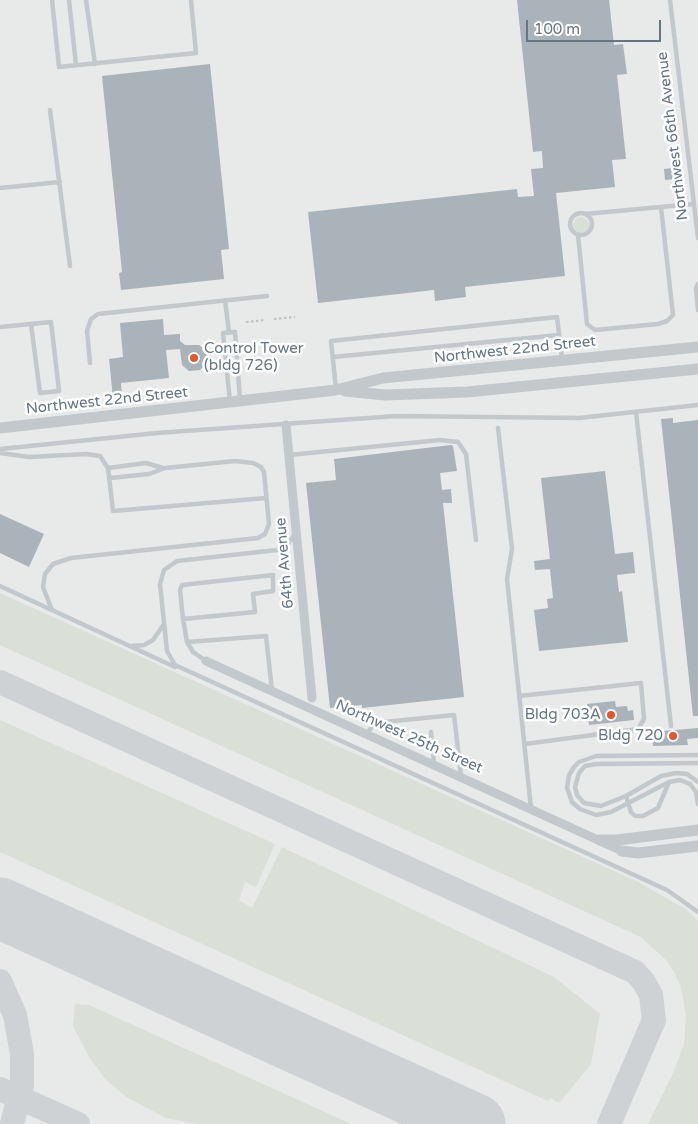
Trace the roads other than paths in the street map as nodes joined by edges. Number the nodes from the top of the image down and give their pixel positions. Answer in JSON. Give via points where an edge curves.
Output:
{"nodes":[{"id":1,"x":52,"y":0,"type":"edge"},
{"id":2,"x":69,"y":0,"type":"edge"},
{"id":3,"x":86,"y":0,"type":"edge"},
{"id":4,"x":191,"y":0,"type":"edge"},
{"id":5,"x":670,"y":0,"type":"edge"},
{"id":6,"x":94,"y":64,"type":"junction"},
{"id":7,"x":76,"y":65,"type":"junction"},
{"id":8,"x":50,"y":110,"type":"dead end"},
{"id":9,"x":60,"y":182,"type":"junction"},
{"id":10,"x":0,"y":188,"type":"edge"},
{"id":11,"x":693,"y":204,"type":"junction"},
{"id":12,"x":661,"y":207,"type":"junction"},
{"id":13,"x":585,"y":214,"type":"junction"},
{"id":14,"x":578,"y":235,"type":"junction"},
{"id":15,"x":698,"y":238,"type":"edge"},
{"id":16,"x":70,"y":266,"type":"dead end"},
{"id":17,"x":698,"y":284,"type":"edge"},
{"id":18,"x":267,"y":296,"type":"dead end"},
{"id":19,"x":225,"y":300,"type":"junction"},
{"id":20,"x":698,"y":310,"type":"edge"},
{"id":21,"x":31,"y":324,"type":"junction"},
{"id":22,"x":0,"y":327,"type":"edge"},
{"id":23,"x":229,"y":332,"type":"junction"},
{"id":24,"x":559,"y":335,"type":"junction"},
{"id":25,"x":698,"y":347,"type":"edge"},
{"id":26,"x":333,"y":357,"type":"junction"},
{"id":27,"x":562,"y":361,"type":"junction"},
{"id":28,"x":90,"y":363,"type":"dead end"},
{"id":29,"x":698,"y":369,"type":"edge"},
{"id":30,"x":336,"y":390,"type":"junction"},
{"id":31,"x":235,"y":402,"type":"junction"},
{"id":32,"x":698,"y":406,"type":"edge"},
{"id":33,"x":636,"y":412,"type":"junction"},
{"id":34,"x":286,"y":425,"type":"junction"},
{"id":35,"x":0,"y":428,"type":"edge"},
{"id":36,"x":498,"y":428,"type":"dead end"},
{"id":37,"x":0,"y":451,"type":"edge"},
{"id":38,"x":289,"y":456,"type":"junction"},
{"id":39,"x":108,"y":468,"type":"junction"},
{"id":40,"x":164,"y":468,"type":"junction"},
{"id":41,"x":110,"y":478,"type":"junction"},
{"id":42,"x":266,"y":498,"type":"junction"},
{"id":43,"x":296,"y":530,"type":"junction"},
{"id":44,"x":476,"y":540,"type":"dead end"},
{"id":45,"x":0,"y":586,"type":"edge"},
{"id":46,"x":52,"y":610,"type":"junction"},
{"id":47,"x":183,"y":619,"type":"junction"},
{"id":48,"x":164,"y":623,"type":"junction"},
{"id":49,"x":187,"y":642,"type":"junction"},
{"id":50,"x":128,"y":645,"type":"junction"},
{"id":51,"x":206,"y":661,"type":"joint"},
{"id":52,"x":181,"y":670,"type":"junction"},
{"id":53,"x":272,"y":691,"type":"junction"},
{"id":54,"x":519,"y":696,"type":"junction"},
{"id":55,"x":312,"y":698,"type":"dead end"},
{"id":56,"x":671,"y":726,"type":"dead end"},
{"id":57,"x":431,"y":732,"type":"dead end"},
{"id":58,"x":367,"y":734,"type":"junction"},
{"id":59,"x":525,"y":744,"type":"junction"},
{"id":60,"x":698,"y":755,"type":"edge"},
{"id":61,"x":698,"y":763,"type":"edge"},
{"id":62,"x":434,"y":764,"type":"junction"},
{"id":63,"x":461,"y":776,"type":"junction"},
{"id":64,"x":669,"y":782,"type":"junction"},
{"id":65,"x":698,"y":782,"type":"edge"},
{"id":66,"x":626,"y":796,"type":"junction"},
{"id":67,"x":628,"y":804,"type":"junction"},
{"id":68,"x":698,"y":804,"type":"edge"},
{"id":69,"x":531,"y":808,"type":"junction"},
{"id":70,"x":698,"y":830,"type":"edge"},
{"id":71,"x":600,"y":840,"type":"junction"},
{"id":72,"x":698,"y":846,"type":"edge"},
{"id":73,"x":622,"y":851,"type":"joint"},
{"id":74,"x":698,"y":912,"type":"edge"}],
"edges":[{"from":1,"to":7,"type":"lane","via":[[59,67]]},
{"from":2,"to":7,"type":"lane"},
{"from":3,"to":6,"type":"lane"},
{"from":4,"to":6,"type":"lane","via":[[196,53]]},
{"from":5,"to":11,"type":"lane","name":"Northwest 66th Avenue"},
{"from":6,"to":7,"type":"lane"},
{"from":8,"to":9,"type":"lane"},
{"from":9,"to":10,"type":"lane"},
{"from":9,"to":16,"type":"lane"},
{"from":11,"to":12,"type":"lane"},
{"from":11,"to":15,"type":"lane","name":"Northwest 66th Avenue"},
{"from":12,"to":13,"type":"lane"},
{"from":12,"to":14,"type":"lane","via":[[672,315],[668,321],[595,330],[588,324]]},
{"from":13,"to":14,"type":"lane","via":[[592,220],[592,227],[588,233]]},
{"from":13,"to":14,"type":"lane","via":[[576,214],[571,220],[572,231]]},
{"from":17,"to":20,"type":"lane"},
{"from":18,"to":19,"type":"lane"},
{"from":19,"to":23,"type":"lane"},
{"from":19,"to":28,"type":"lane","via":[[98,314],[91,319],[87,331]]},
{"from":21,"to":21,"type":"lane","via":[[51,322],[59,391],[40,393]]},
{"from":21,"to":22,"type":"lane"},
{"from":23,"to":31,"type":"lane","via":[[235,332]]},
{"from":23,"to":31,"type":"lane","via":[[223,333]]},
{"from":24,"to":26,"type":"lane"},
{"from":24,"to":26,"type":"lane","via":[[557,318],[331,341]]},
{"from":24,"to":27,"type":"lane"},
{"from":25,"to":27,"type":"street","name":"Northwest 22nd Street"},
{"from":26,"to":30,"type":"lane"},
{"from":27,"to":30,"type":"street","name":"Northwest 22nd Street","via":[[383,378]]},
{"from":29,"to":30,"type":"street","name":"Northwest 22nd Street","via":[[467,392],[385,395]]},
{"from":30,"to":31,"type":"street","name":"Northwest 22nd Street"},
{"from":31,"to":35,"type":"street","name":"Northwest 22nd Street"},
{"from":32,"to":33,"type":"lane"},
{"from":33,"to":34,"type":"lane","via":[[579,418],[396,416]]},
{"from":33,"to":56,"type":"lane"},
{"from":34,"to":37,"type":"lane","via":[[156,433]]},
{"from":34,"to":38,"type":"street","name":"64th Avenue"},
{"from":36,"to":54,"type":"lane","via":[[512,549],[507,579]]},
{"from":37,"to":39,"type":"lane","via":[[29,457],[93,454],[104,460]]},
{"from":38,"to":43,"type":"street","name":"64th Avenue"},
{"from":38,"to":44,"type":"lane","via":[[440,440],[458,442],[466,454]]},
{"from":39,"to":40,"type":"lane","via":[[146,463]]},
{"from":39,"to":41,"type":"lane"},
{"from":40,"to":41,"type":"lane","via":[[149,474]]},
{"from":40,"to":42,"type":"lane","via":[[235,460],[253,463],[264,472]]},
{"from":41,"to":42,"type":"lane","via":[[113,511]]},
{"from":42,"to":46,"type":"lane","via":[[269,524],[266,534],[258,538],[71,558],[53,564],[45,574],[43,587]]},
{"from":43,"to":48,"type":"lane","via":[[288,545],[272,551],[170,564],[160,580]]},
{"from":43,"to":55,"type":"street","name":"64th Avenue"},
{"from":45,"to":46,"type":"lane"},
{"from":46,"to":50,"type":"lane"},
{"from":47,"to":47,"type":"lane","via":[[182,585],[273,575],[272,591],[253,594],[255,612]]},
{"from":47,"to":49,"type":"lane"},
{"from":48,"to":50,"type":"lane","via":[[149,643]]},
{"from":48,"to":52,"type":"lane","via":[[169,656]]},
{"from":49,"to":51,"type":"lane","via":[[193,652]]},
{"from":49,"to":53,"type":"lane","via":[[266,636]]},
{"from":50,"to":52,"type":"lane"},
{"from":51,"to":53,"type":"street","name":"Northwest 25th Street"},
{"from":52,"to":74,"type":"lane","via":[[667,890]]},
{"from":53,"to":58,"type":"street","name":"Northwest 25th Street"},
{"from":54,"to":59,"type":"lane"},
{"from":54,"to":59,"type":"lane","via":[[641,683],[644,719],[638,729]]},
{"from":57,"to":62,"type":"lane"},
{"from":58,"to":62,"type":"street","name":"Northwest 25th Street"},
{"from":58,"to":63,"type":"lane","via":[[374,723],[454,715]]},
{"from":59,"to":69,"type":"lane"},
{"from":60,"to":67,"type":"lane","via":[[596,756],[574,767],[567,781],[568,795],[586,813],[611,812]]},
{"from":61,"to":66,"type":"lane","via":[[596,764],[585,766],[576,779],[577,795],[592,806],[607,805]]},
{"from":62,"to":63,"type":"street","name":"Northwest 25th Street"},
{"from":63,"to":69,"type":"street","name":"Northwest 25th Street"},
{"from":64,"to":67,"type":"lane"},
{"from":64,"to":67,"type":"lane","via":[[658,808],[651,813],[635,816]]},
{"from":64,"to":68,"type":"lane","via":[[680,780],[690,784],[696,792]]},
{"from":65,"to":66,"type":"lane","via":[[687,774],[676,773],[661,776]]},
{"from":66,"to":67,"type":"lane"},
{"from":69,"to":71,"type":"street","name":"Northwest 25th Street"},
{"from":70,"to":71,"type":"street","name":"Northwest 25th Street"},
{"from":71,"to":73,"type":"street","name":"Northwest 25th Street"},
{"from":72,"to":73,"type":"street","name":"Northwest 25th Street","via":[[638,854]]}]}
